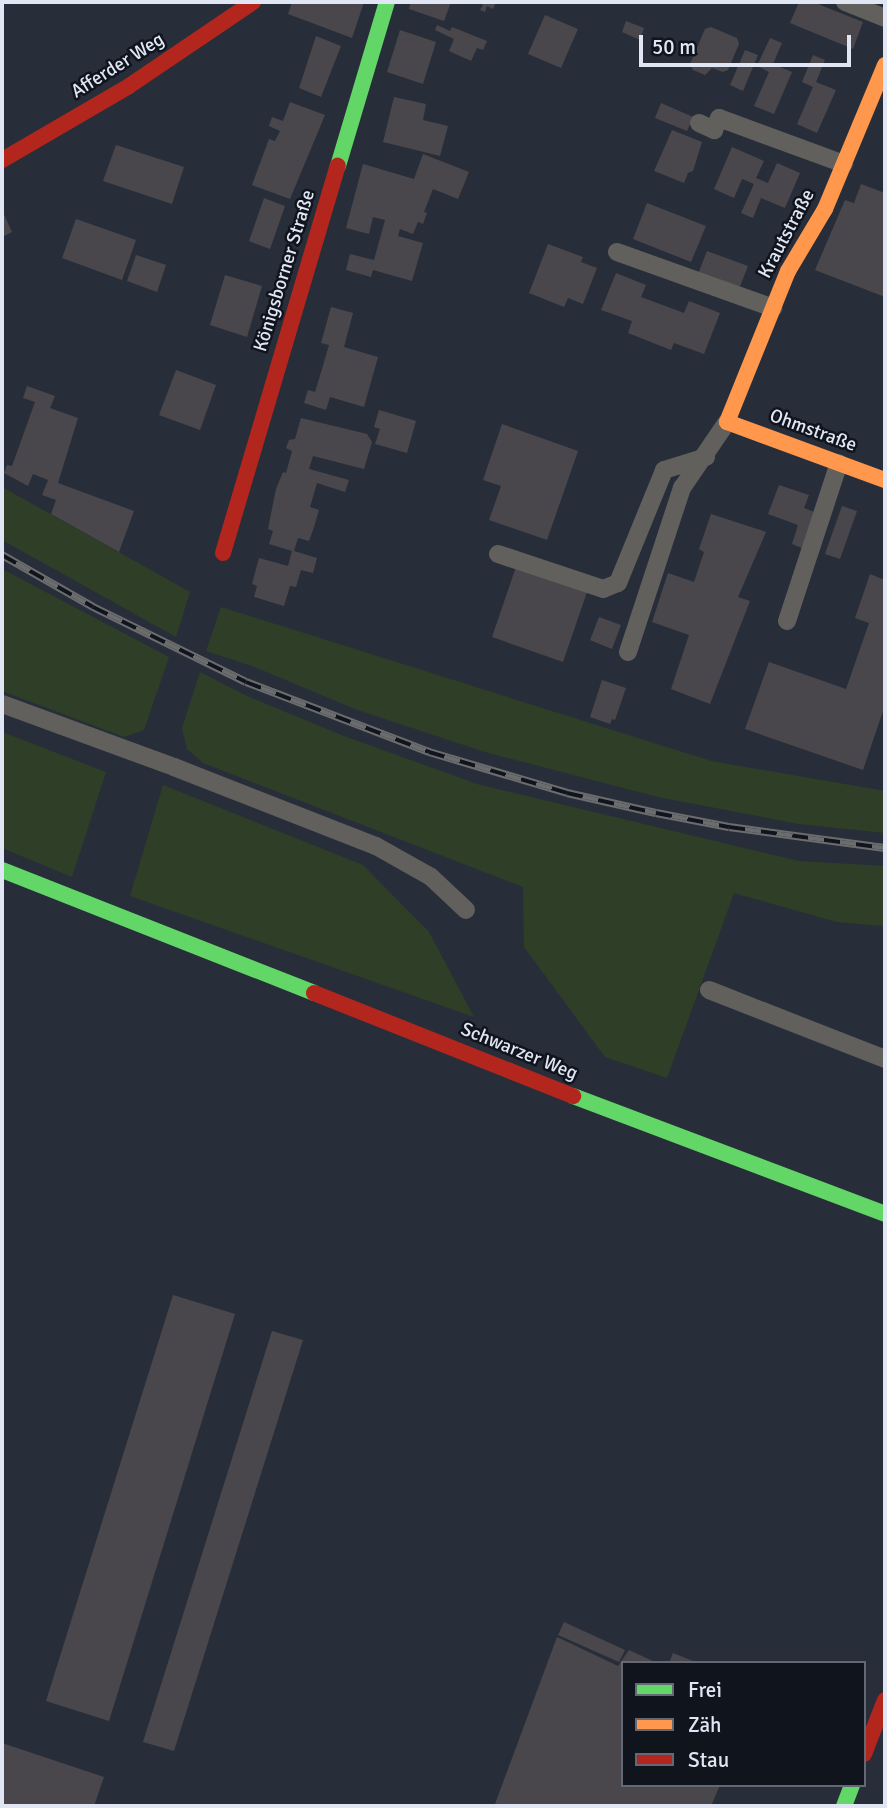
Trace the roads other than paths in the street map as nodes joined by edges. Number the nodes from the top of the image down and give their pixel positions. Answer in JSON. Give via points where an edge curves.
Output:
{"nodes":[{"id":1,"x":253,"y":2,"type":"edge"},
{"id":2,"x":387,"y":2,"type":"edge"},
{"id":3,"x":845,"y":2,"type":"edge"},
{"id":4,"x":885,"y":18,"type":"edge"},
{"id":5,"x":885,"y":65,"type":"edge"},
{"id":6,"x":699,"y":123,"type":"dead end"},
{"id":7,"x":2,"y":160,"type":"edge"},
{"id":8,"x":844,"y":164,"type":"junction"},
{"id":9,"x":618,"y":252,"type":"dead end"},
{"id":10,"x":773,"y":309,"type":"junction"},
{"id":11,"x":727,"y":422,"type":"junction"},
{"id":12,"x":706,"y":457,"type":"junction"},
{"id":13,"x":839,"y":463,"type":"junction"},
{"id":14,"x":885,"y":480,"type":"edge"},
{"id":15,"x":223,"y":553,"type":"dead end"},
{"id":16,"x":498,"y":554,"type":"dead end"},
{"id":17,"x":787,"y":621,"type":"dead end"},
{"id":18,"x":628,"y":652,"type":"dead end"},
{"id":19,"x":2,"y":704,"type":"edge"},
{"id":20,"x":2,"y":870,"type":"edge"},
{"id":21,"x":466,"y":910,"type":"dead end"},
{"id":22,"x":709,"y":990,"type":"dead end"},
{"id":23,"x":885,"y":1059,"type":"edge"},
{"id":24,"x":885,"y":1214,"type":"edge"},
{"id":25,"x":885,"y":1700,"type":"edge"},
{"id":26,"x":866,"y":1749,"type":"edge"},
{"id":27,"x":851,"y":1787,"type":"edge"},
{"id":28,"x":844,"y":1806,"type":"edge"}],
"edges":[{"from":1,"to":7,"type":"street","name":"Afferder Weg","via":[[129,86]]},
{"from":2,"to":15,"type":"street","name":"Königsborner Straße"},
{"from":3,"to":4,"type":"lane"},
{"from":5,"to":8,"type":"street","name":"Krautstraße"},
{"from":6,"to":8,"type":"lane","via":[[713,130],[719,118]]},
{"from":8,"to":10,"type":"street","name":"Krautstraße"},
{"from":9,"to":10,"type":"lane"},
{"from":10,"to":11,"type":"street","name":"Krautstraße"},
{"from":11,"to":12,"type":"lane"},
{"from":11,"to":13,"type":"street","name":"Ohmstraße"},
{"from":12,"to":16,"type":"lane","via":[[664,470],[618,583],[603,589]]},
{"from":12,"to":18,"type":"lane","via":[[682,488]]},
{"from":13,"to":14,"type":"street","name":"Ohmstraße"},
{"from":13,"to":17,"type":"lane"},
{"from":19,"to":21,"type":"lane","via":[[376,846],[431,877]]},
{"from":20,"to":24,"type":"street","name":"Schwarzer Weg","via":[[613,1113]]},
{"from":22,"to":23,"type":"lane"},
{"from":25,"to":26,"type":"street"},
{"from":27,"to":28,"type":"street"}]}
